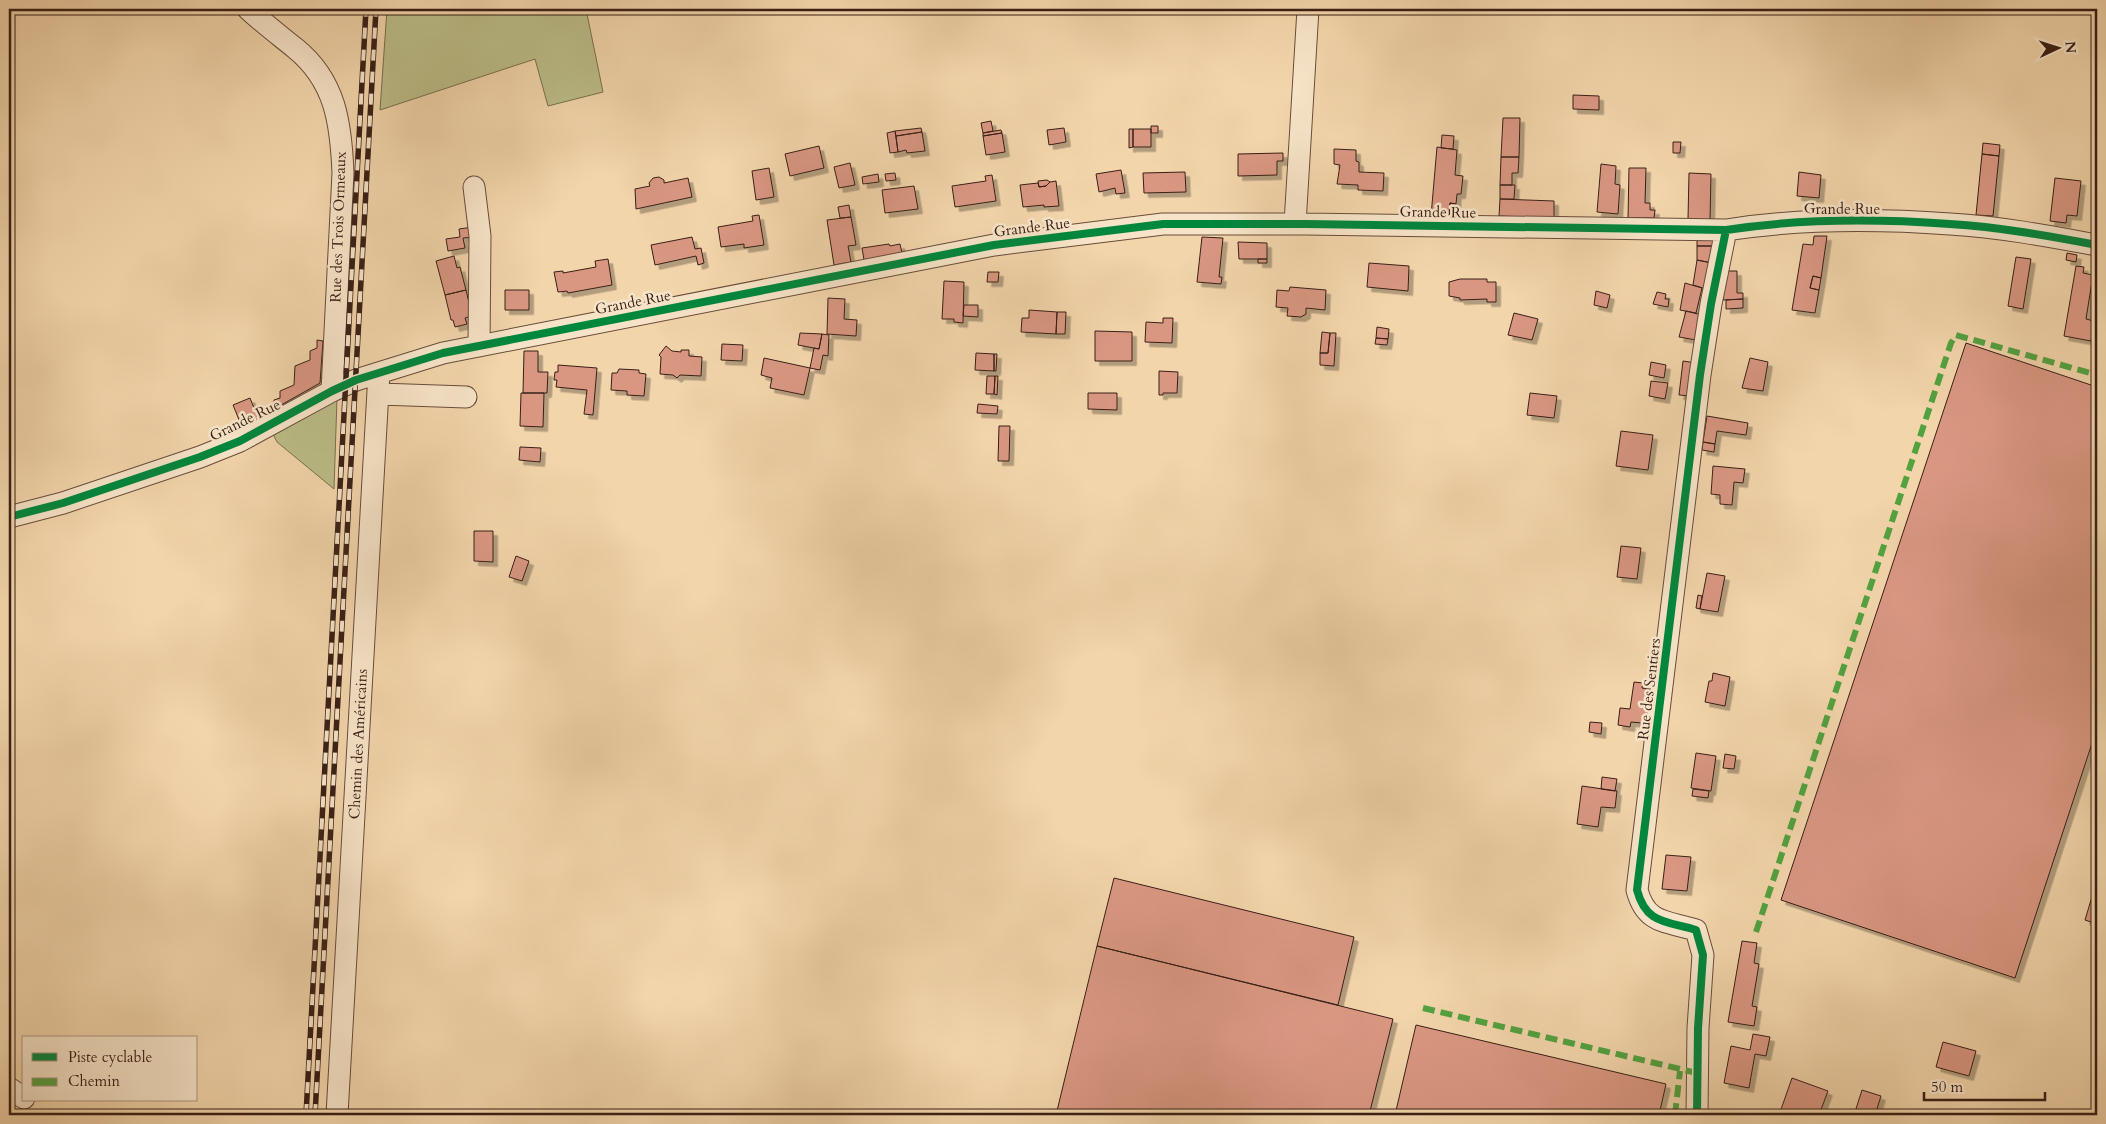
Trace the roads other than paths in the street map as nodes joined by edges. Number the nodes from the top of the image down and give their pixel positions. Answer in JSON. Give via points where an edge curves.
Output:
{"nodes":[{"id":1,"x":248,"y":9,"type":"edge"},
{"id":2,"x":1308,"y":9,"type":"edge"},
{"id":3,"x":474,"y":187,"type":"dead end"},
{"id":4,"x":1295,"y":224,"type":"junction"},
{"id":5,"x":1726,"y":230,"type":"junction"},
{"id":6,"x":2097,"y":245,"type":"edge"},
{"id":7,"x":479,"y":346,"type":"junction"},
{"id":8,"x":379,"y":373,"type":"junction"},
{"id":9,"x":332,"y":391,"type":"junction"},
{"id":10,"x":378,"y":394,"type":"junction"},
{"id":11,"x":466,"y":397,"type":"dead end"},
{"id":12,"x":9,"y":517,"type":"edge"},
{"id":13,"x":9,"y":1088,"type":"edge"},
{"id":14,"x":22,"y":1097,"type":"edge"},
{"id":15,"x":29,"y":1102,"type":"edge"},
{"id":16,"x":33,"y":1115,"type":"edge"},
{"id":17,"x":337,"y":1115,"type":"edge"},
{"id":18,"x":1697,"y":1115,"type":"edge"}],
"edges":[{"from":1,"to":9,"type":"street","name":"Rue des Trois Ormeaux","via":[[316,69],[335,103],[343,173]]},
{"from":2,"to":4,"type":"street"},
{"from":3,"to":7,"type":"street","via":[[480,236]]},
{"from":4,"to":5,"type":"street","name":"Grande Rue"},
{"from":4,"to":7,"type":"street","name":"Grande Rue","via":[[1163,224],[994,245]]},
{"from":5,"to":6,"type":"street","name":"Grande Rue","via":[[1771,223],[1951,224]]},
{"from":5,"to":18,"type":"street","name":"Rue des Sentiers","via":[[1700,375],[1638,890],[1641,905],[1651,917],[1696,930],[1703,955]]},
{"from":7,"to":8,"type":"street","name":"Grande Rue","via":[[443,353]]},
{"from":8,"to":9,"type":"street","name":"Grande Rue"},
{"from":8,"to":10,"type":"street","name":"Chemin des Américains"},
{"from":9,"to":12,"type":"street","name":"Grande Rue","via":[[240,441],[200,457]]},
{"from":10,"to":11,"type":"street"},
{"from":10,"to":17,"type":"street","name":"Chemin des Américains"},
{"from":13,"to":14,"type":"street"},
{"from":15,"to":16,"type":"street"}]}
